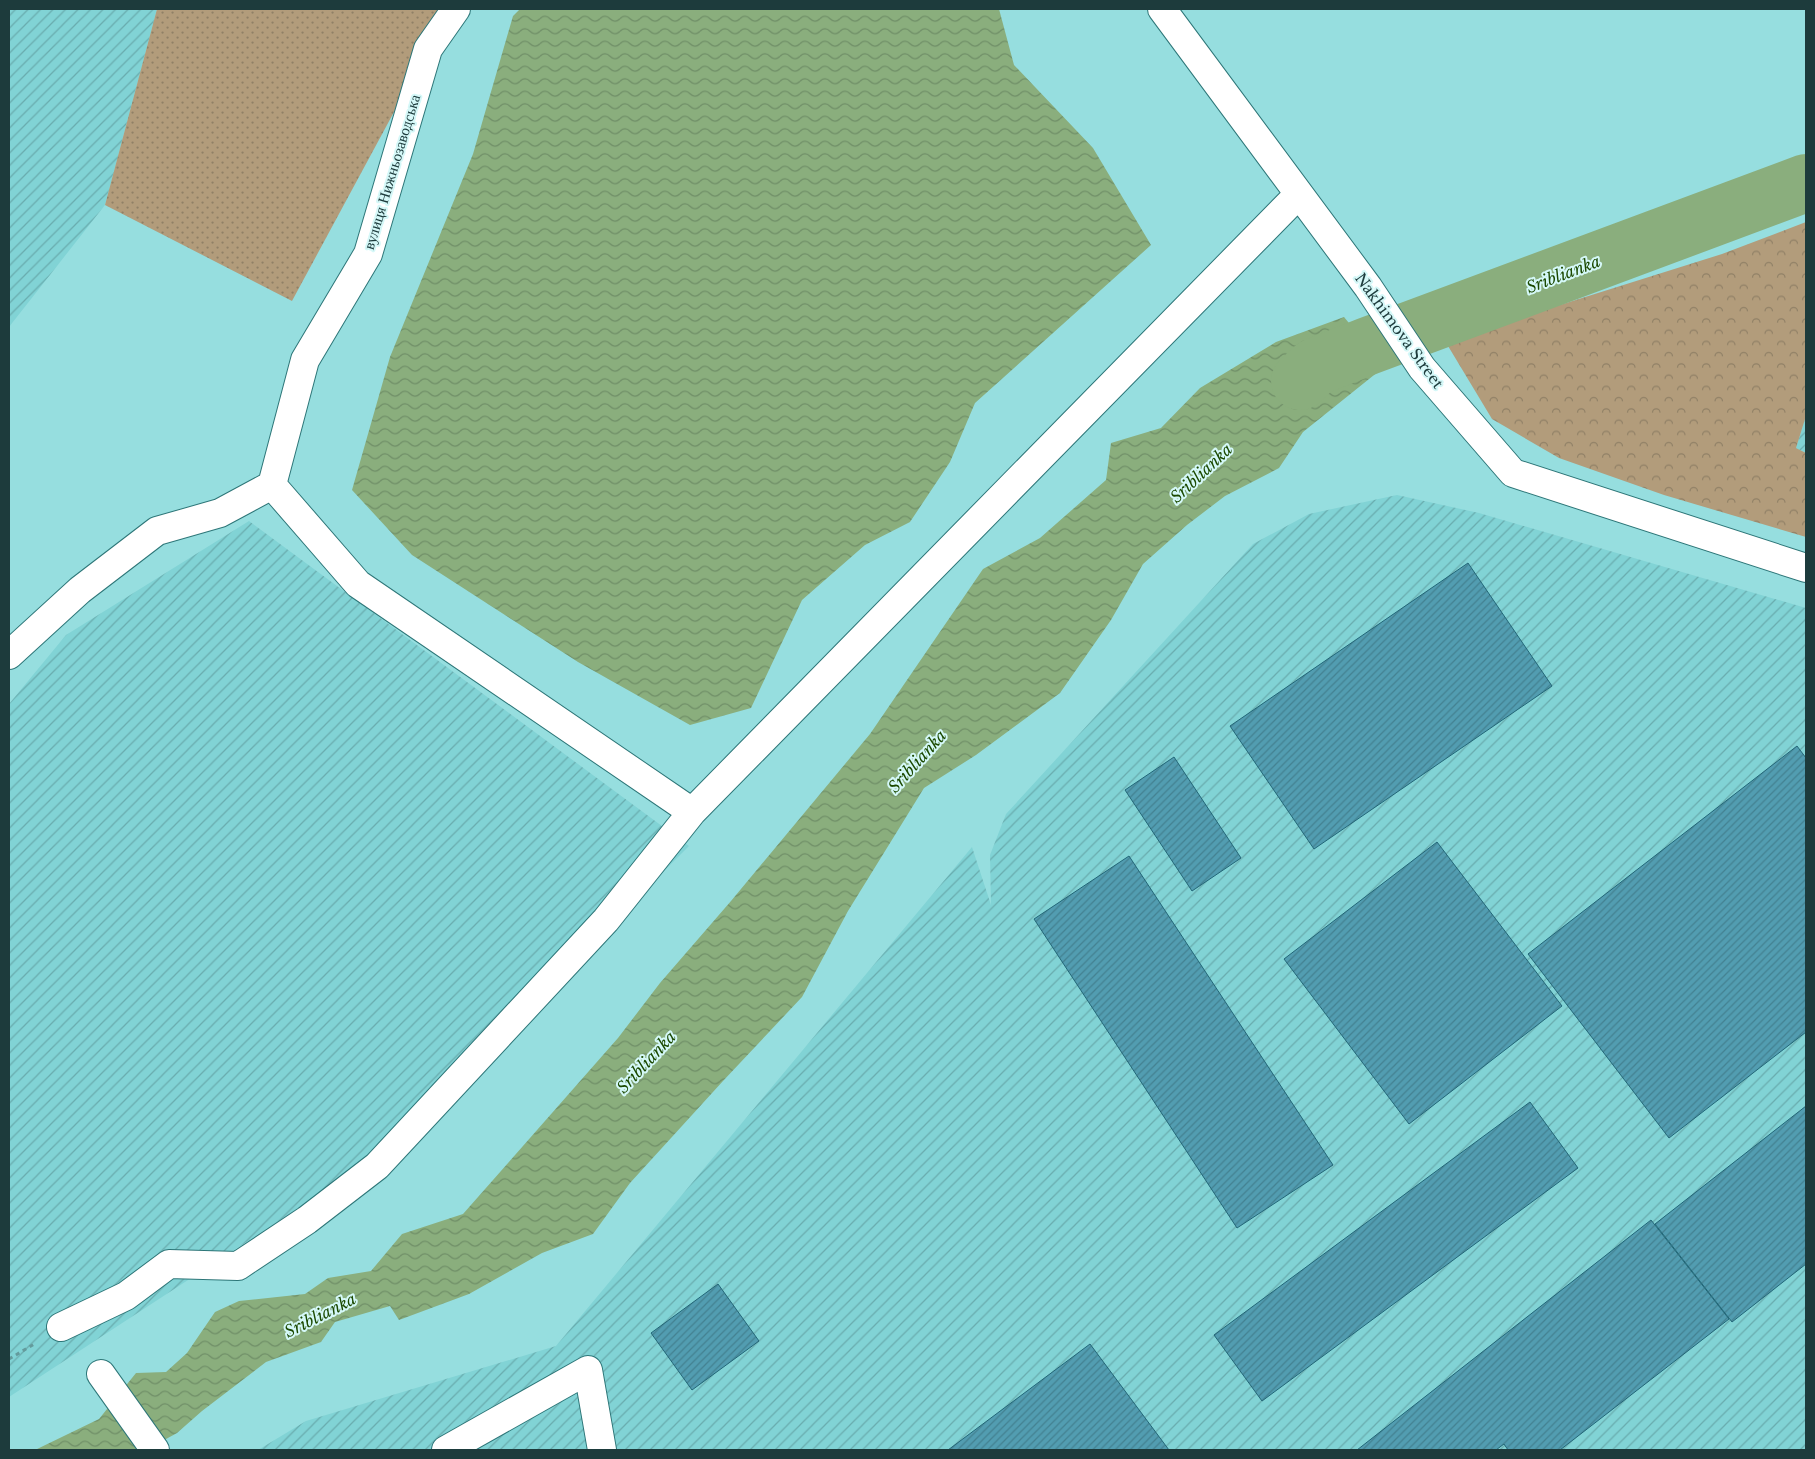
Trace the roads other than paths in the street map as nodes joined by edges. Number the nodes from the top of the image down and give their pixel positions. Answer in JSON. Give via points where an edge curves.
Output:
{"nodes":[{"id":1,"x":456,"y":9,"type":"edge"},
{"id":2,"x":1162,"y":9,"type":"edge"},
{"id":3,"x":1299,"y":194,"type":"junction"},
{"id":4,"x":272,"y":485,"type":"junction"},
{"id":5,"x":1806,"y":568,"type":"edge"},
{"id":6,"x":9,"y":655,"type":"edge"},
{"id":7,"x":692,"y":812,"type":"junction"},
{"id":8,"x":61,"y":1327,"type":"dead end"},
{"id":9,"x":101,"y":1374,"type":"dead end"},
{"id":10,"x":155,"y":1450,"type":"edge"},
{"id":11,"x":446,"y":1450,"type":"edge"},
{"id":12,"x":602,"y":1450,"type":"edge"}],
"edges":[{"from":1,"to":4,"type":"street","name":"вулиця Нижньозаводська","via":[[428,49],[368,254],[305,360]]},
{"from":2,"to":3,"type":"street","name":"Nakhimova Street"},
{"from":3,"to":5,"type":"street","name":"Nakhimova Street","via":[[1368,287],[1422,368],[1513,472]]},
{"from":3,"to":7,"type":"street"},
{"from":4,"to":6,"type":"street","via":[[220,513],[157,531],[80,590]]},
{"from":4,"to":7,"type":"street","via":[[358,584]]},
{"from":7,"to":8,"type":"street","via":[[606,920],[377,1166],[307,1220],[238,1266],[169,1264],[126,1296]]},
{"from":9,"to":10,"type":"street"},
{"from":11,"to":12,"type":"street","via":[[588,1370]]}]}
